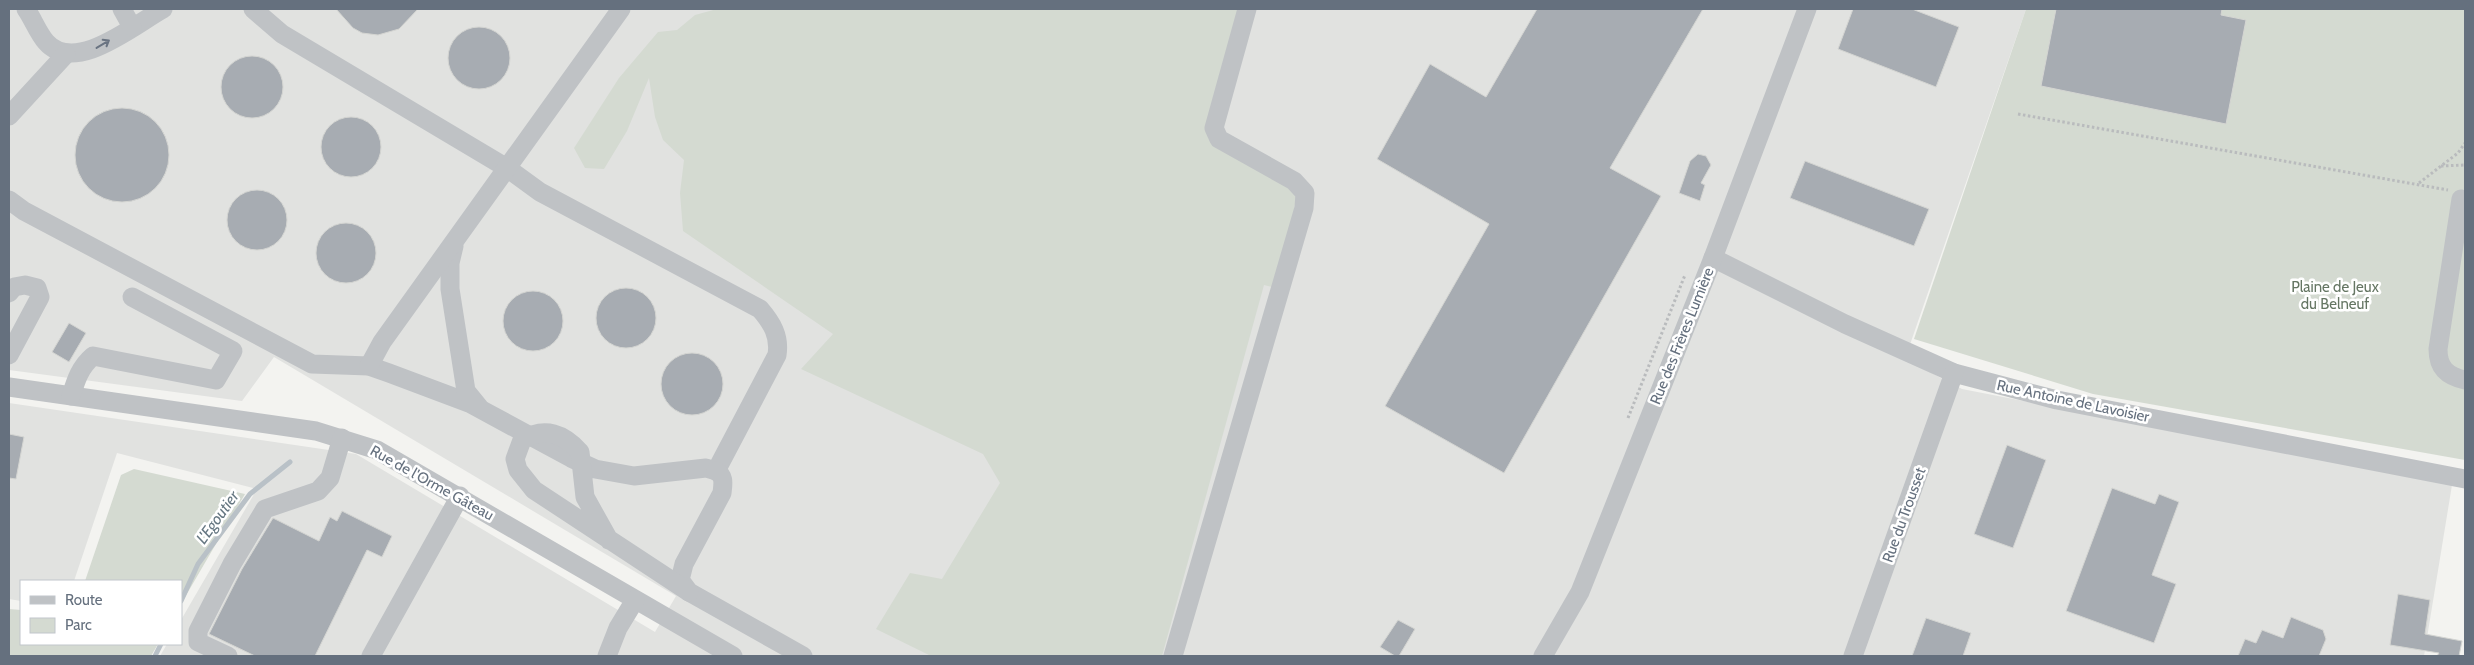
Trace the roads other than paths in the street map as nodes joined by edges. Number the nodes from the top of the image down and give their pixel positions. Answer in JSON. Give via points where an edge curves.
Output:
{"nodes":[{"id":1,"x":26,"y":9,"type":"edge"},
{"id":2,"x":122,"y":9,"type":"edge"},
{"id":3,"x":163,"y":9,"type":"edge"},
{"id":4,"x":253,"y":9,"type":"edge"},
{"id":5,"x":621,"y":9,"type":"edge"},
{"id":6,"x":1247,"y":9,"type":"edge"},
{"id":7,"x":1807,"y":9,"type":"edge"},
{"id":8,"x":132,"y":27,"type":"junction"},
{"id":9,"x":66,"y":54,"type":"junction"},
{"id":10,"x":9,"y":116,"type":"edge"},
{"id":11,"x":507,"y":168,"type":"junction"},
{"id":12,"x":2458,"y":195,"type":"road end"},
{"id":13,"x":9,"y":200,"type":"edge"},
{"id":14,"x":455,"y":242,"type":"junction"},
{"id":15,"x":1713,"y":258,"type":"junction"},
{"id":16,"x":9,"y":293,"type":"edge"},
{"id":17,"x":132,"y":297,"type":"dead end"},
{"id":18,"x":9,"y":355,"type":"edge"},
{"id":19,"x":369,"y":366,"type":"junction"},
{"id":20,"x":1954,"y":373,"type":"junction"},
{"id":21,"x":2465,"y":380,"type":"edge"},
{"id":22,"x":9,"y":387,"type":"edge"},
{"id":23,"x":72,"y":396,"type":"junction"},
{"id":24,"x":481,"y":409,"type":"junction"},
{"id":25,"x":528,"y":436,"type":"junction"},
{"id":26,"x":342,"y":438,"type":"junction"},
{"id":27,"x":582,"y":463,"type":"junction"},
{"id":28,"x":716,"y":471,"type":"junction"},
{"id":29,"x":2460,"y":478,"type":"edge"},
{"id":30,"x":460,"y":496,"type":"junction"},
{"id":31,"x":609,"y":540,"type":"junction"},
{"id":32,"x":688,"y":592,"type":"junction"},
{"id":33,"x":635,"y":600,"type":"junction"},
{"id":34,"x":228,"y":656,"type":"edge"},
{"id":35,"x":371,"y":656,"type":"edge"},
{"id":36,"x":607,"y":656,"type":"edge"},
{"id":37,"x":733,"y":656,"type":"edge"},
{"id":38,"x":803,"y":656,"type":"edge"},
{"id":39,"x":1173,"y":656,"type":"edge"},
{"id":40,"x":1543,"y":656,"type":"edge"},
{"id":41,"x":1853,"y":656,"type":"edge"}],
"edges":[{"from":1,"to":9,"type":"street","via":[[46,43]]},
{"from":2,"to":8,"type":"street"},
{"from":3,"to":8,"type":"street"},
{"from":4,"to":11,"type":"street","via":[[290,39]]},
{"from":5,"to":11,"type":"street"},
{"from":6,"to":39,"type":"street","via":[[1214,128],[1219,139],[1294,181],[1305,193],[1304,208]]},
{"from":7,"to":15,"type":"street","name":"Rue des Frères Lumière"},
{"from":9,"to":8,"type":"street","one_way":true,"via":[[90,52]]},
{"from":9,"to":10,"type":"street"},
{"from":11,"to":14,"type":"street"},
{"from":11,"to":28,"type":"street","via":[[540,192],[736,295],[760,309],[770,321],[779,344],[776,360]]},
{"from":12,"to":21,"type":"street","via":[[2438,360],[2450,376]]},
{"from":13,"to":19,"type":"street","via":[[24,211],[312,364]]},
{"from":14,"to":19,"type":"street","via":[[382,342]]},
{"from":14,"to":24,"type":"street","via":[[450,263],[450,289],[466,391]]},
{"from":15,"to":20,"type":"street","name":"Rue Antoine de Lavoisier","via":[[1845,324]]},
{"from":15,"to":40,"type":"street","name":"Rue des Frères Lumière","via":[[1580,592]]},
{"from":16,"to":18,"type":"street","via":[[14,287],[25,285],[37,288],[40,297]]},
{"from":17,"to":23,"type":"street","via":[[233,351],[216,380],[93,356],[76,378]]},
{"from":19,"to":24,"type":"street"},
{"from":20,"to":29,"type":"street","name":"Rue Antoine de Lavoisier","via":[[2057,400]]},
{"from":20,"to":41,"type":"street","name":"Rue du Trousset"},
{"from":22,"to":23,"type":"street","name":"Rue de l'Orme Gâteau"},
{"from":23,"to":26,"type":"street","name":"Rue de l'Orme Gâteau","via":[[316,431]]},
{"from":24,"to":25,"type":"street"},
{"from":25,"to":27,"type":"street"},
{"from":25,"to":31,"type":"street","via":[[517,447],[514,459],[518,470],[534,490]]},
{"from":26,"to":30,"type":"street","name":"Rue de l'Orme Gâteau","via":[[377,450]]},
{"from":26,"to":34,"type":"street","via":[[330,478],[318,491],[265,509],[232,564],[198,631],[198,642]]},
{"from":27,"to":28,"type":"street","via":[[614,474],[634,476],[706,468]]},
{"from":27,"to":31,"type":"street","via":[[586,497]]},
{"from":28,"to":32,"type":"street","via":[[724,483],[722,493],[684,564],[680,580]]},
{"from":30,"to":33,"type":"street","name":"Rue de l'Orme Gâteau"},
{"from":30,"to":35,"type":"street"},
{"from":31,"to":32,"type":"street"},
{"from":32,"to":38,"type":"street"},
{"from":33,"to":36,"type":"street","via":[[618,628]]},
{"from":33,"to":37,"type":"street","name":"Rue de l'Orme Gâteau"}]}
